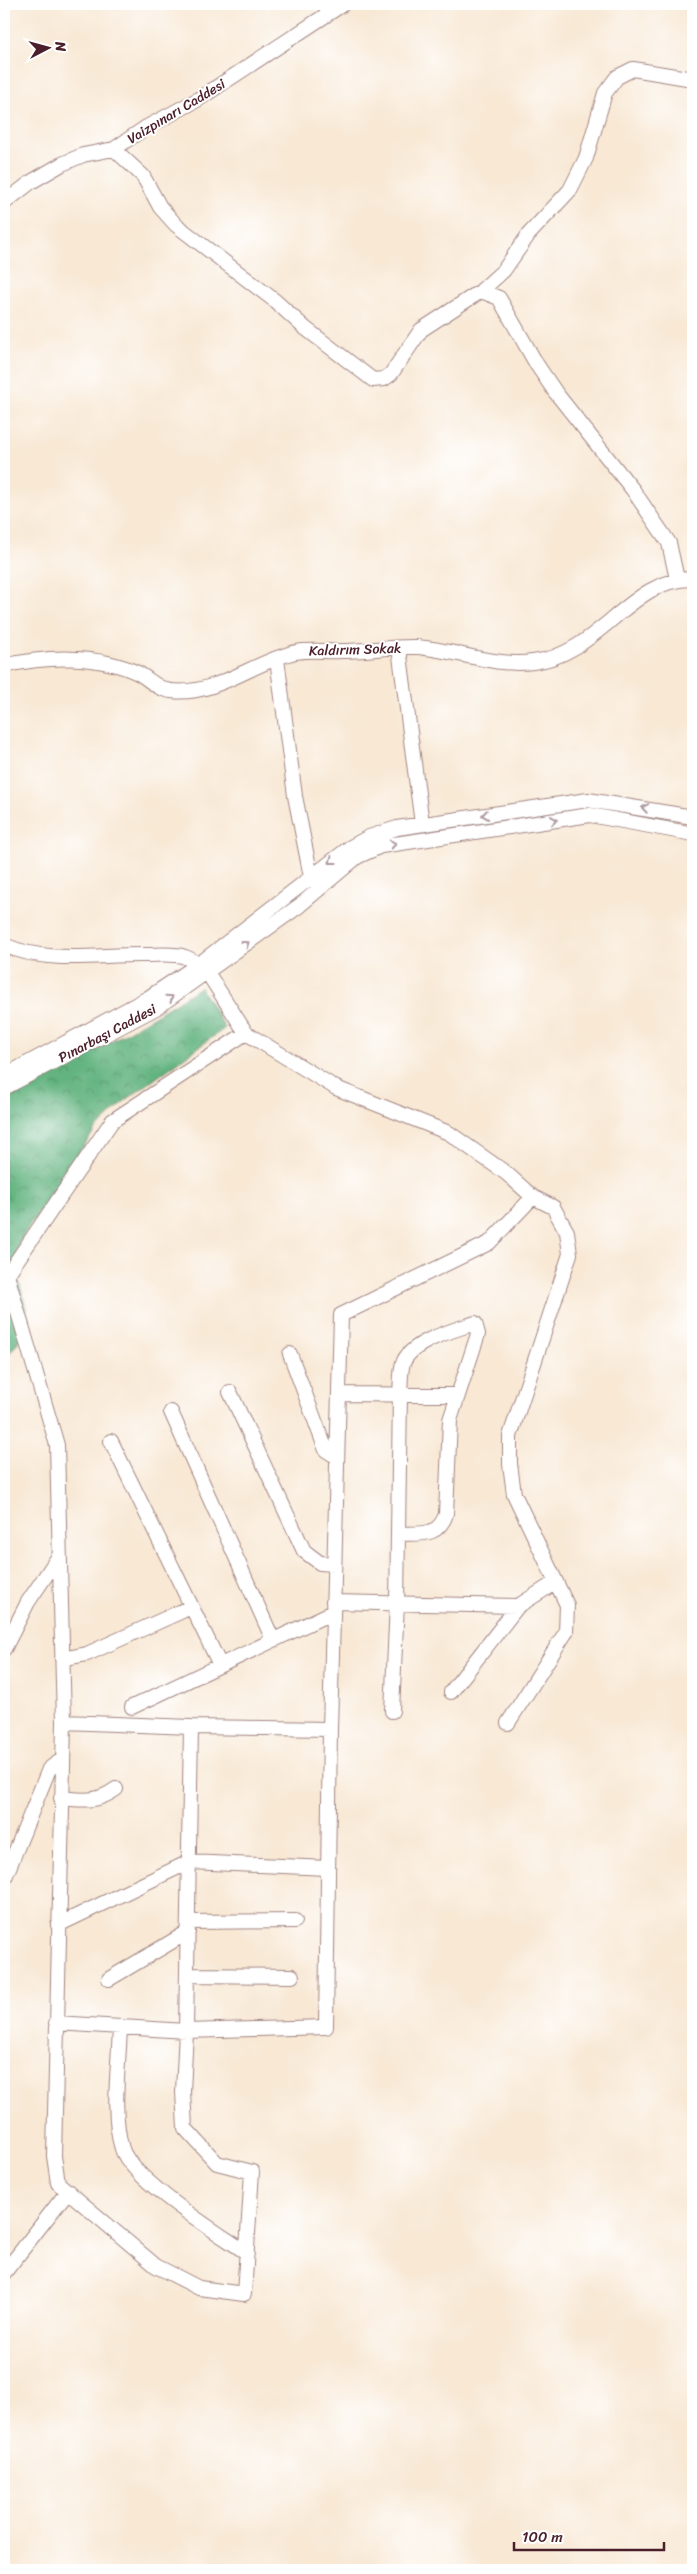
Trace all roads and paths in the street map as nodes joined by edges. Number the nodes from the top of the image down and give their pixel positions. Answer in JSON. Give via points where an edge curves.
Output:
{"nodes":[{"id":1,"x":343,"y":4,"type":"edge"},
{"id":2,"x":693,"y":79,"type":"edge"},
{"id":3,"x":114,"y":149,"type":"junction"},
{"id":4,"x":4,"y":203,"type":"edge"},
{"id":5,"x":481,"y":291,"type":"junction"},
{"id":6,"x":677,"y":579,"type":"junction"},
{"id":7,"x":693,"y":579,"type":"edge"},
{"id":8,"x":399,"y":648,"type":"junction"},
{"id":9,"x":277,"y":659,"type":"junction"},
{"id":10,"x":4,"y":666,"type":"edge"},
{"id":11,"x":693,"y":817,"type":"edge"},
{"id":12,"x":422,"y":824,"type":"junction"},
{"id":13,"x":693,"y":834,"type":"edge"},
{"id":14,"x":311,"y":877,"type":"junction"},
{"id":15,"x":320,"y":889,"type":"junction"},
{"id":16,"x":4,"y":945,"type":"edge"},
{"id":17,"x":203,"y":968,"type":"junction"},
{"id":18,"x":246,"y":1033,"type":"junction"},
{"id":19,"x":4,"y":1076,"type":"edge"},
{"id":20,"x":4,"y":1088,"type":"edge"},
{"id":21,"x":533,"y":1197,"type":"junction"},
{"id":22,"x":290,"y":1354,"type":"dead end"},
{"id":23,"x":230,"y":1392,"type":"dead end"},
{"id":24,"x":339,"y":1394,"type":"junction"},
{"id":25,"x":400,"y":1394,"type":"junction"},
{"id":26,"x":457,"y":1394,"type":"junction"},
{"id":27,"x":171,"y":1412,"type":"dead end"},
{"id":28,"x":111,"y":1441,"type":"dead end"},
{"id":29,"x":337,"y":1457,"type":"junction"},
{"id":30,"x":398,"y":1534,"type":"junction"},
{"id":31,"x":59,"y":1556,"type":"junction"},
{"id":32,"x":334,"y":1564,"type":"junction"},
{"id":33,"x":556,"y":1582,"type":"junction"},
{"id":34,"x":397,"y":1603,"type":"junction"},
{"id":35,"x":518,"y":1606,"type":"junction"},
{"id":36,"x":191,"y":1607,"type":"junction"},
{"id":37,"x":333,"y":1607,"type":"junction"},
{"id":38,"x":273,"y":1640,"type":"junction"},
{"id":39,"x":4,"y":1649,"type":"edge"},
{"id":40,"x":62,"y":1659,"type":"junction"},
{"id":41,"x":220,"y":1665,"type":"junction"},
{"id":42,"x":451,"y":1692,"type":"dead end"},
{"id":43,"x":132,"y":1707,"type":"dead end"},
{"id":44,"x":392,"y":1710,"type":"dead end"},
{"id":45,"x":64,"y":1722,"type":"junction"},
{"id":46,"x":508,"y":1723,"type":"dead end"},
{"id":47,"x":191,"y":1727,"type":"junction"},
{"id":48,"x":330,"y":1729,"type":"junction"},
{"id":49,"x":63,"y":1759,"type":"junction"},
{"id":50,"x":116,"y":1789,"type":"dead end"},
{"id":51,"x":62,"y":1798,"type":"junction"},
{"id":52,"x":189,"y":1862,"type":"junction"},
{"id":53,"x":328,"y":1868,"type":"junction"},
{"id":54,"x":4,"y":1880,"type":"edge"},
{"id":55,"x":295,"y":1921,"type":"dead end"},
{"id":56,"x":58,"y":1925,"type":"junction"},
{"id":57,"x":188,"y":1927,"type":"junction"},
{"id":58,"x":187,"y":1976,"type":"junction"},
{"id":59,"x":292,"y":1976,"type":"dead end"},
{"id":60,"x":109,"y":1979,"type":"dead end"},
{"id":61,"x":56,"y":2023,"type":"junction"},
{"id":62,"x":120,"y":2027,"type":"junction"},
{"id":63,"x":186,"y":2031,"type":"junction"},
{"id":64,"x":68,"y":2191,"type":"junction"},
{"id":65,"x":247,"y":2253,"type":"junction"},
{"id":66,"x":4,"y":2273,"type":"edge"}],
"edges":[{"from":1,"to":3,"type":"street","name":"Vaizpınarı Caddesi","via":[[205,95]]},
{"from":2,"to":5,"type":"street","via":[[633,69],[617,77],[604,93],[586,158],[570,190],[529,234],[514,260]]},
{"from":3,"to":4,"type":"street","name":"Vaizpınarı Caddesi","via":[[82,155],[62,164]]},
{"from":3,"to":5,"type":"street","via":[[143,176],[160,207],[176,225],[373,380],[384,379],[391,374],[421,330]]},
{"from":5,"to":6,"type":"street","via":[[499,298],[556,393],[658,525],[674,555]]},
{"from":6,"to":7,"type":"street","name":"Kaldırım Sokak"},
{"from":6,"to":8,"type":"street","name":"Kaldırım Sokak","via":[[655,586],[578,647],[554,658],[530,663],[493,661],[417,647]]},
{"from":8,"to":9,"type":"street","name":"Kaldırım Sokak","via":[[304,651]]},
{"from":8,"to":12,"type":"street"},
{"from":9,"to":10,"type":"street","name":"Kaldırım Sokak","via":[[228,681],[170,691],[138,673],[97,662],[42,660]]},
{"from":9,"to":14,"type":"street","via":[[295,796]]},
{"from":11,"to":12,"type":"street","one_way":true,"via":[[588,800]]},
{"from":12,"to":14,"type":"street","one_way":true,"via":[[369,836]]},
{"from":15,"to":13,"type":"street","one_way":true,"via":[[357,857],[381,846],[423,838],[590,815]]},
{"from":14,"to":15,"type":"street"},
{"from":14,"to":17,"type":"street"},
{"from":17,"to":15,"type":"street","one_way":true},
{"from":16,"to":17,"type":"street","via":[[35,956],[185,956]]},
{"from":17,"to":18,"type":"street"},
{"from":17,"to":19,"type":"street"},
{"from":20,"to":17,"type":"street","name":"Pınarbaşı Caddesi","one_way":true,"via":[[156,1008]]},
{"from":18,"to":21,"type":"street","via":[[336,1088],[449,1133]]},
{"from":18,"to":31,"type":"street","via":[[112,1121],[7,1275],[57,1445]]},
{"from":21,"to":24,"type":"street","via":[[489,1243],[341,1315]]},
{"from":21,"to":33,"type":"street","via":[[552,1207],[567,1232],[570,1254],[510,1436],[510,1464],[514,1494]]},
{"from":22,"to":29,"type":"street","via":[[326,1450]]},
{"from":23,"to":32,"type":"street","via":[[304,1551],[320,1563]]},
{"from":24,"to":25,"type":"street"},
{"from":24,"to":29,"type":"street"},
{"from":25,"to":26,"type":"street"},
{"from":25,"to":26,"type":"street","via":[[403,1363],[409,1354],[428,1340],[475,1323],[478,1334]]},
{"from":25,"to":30,"type":"street"},
{"from":26,"to":30,"type":"street","via":[[450,1420],[446,1514],[442,1526],[430,1533]]},
{"from":27,"to":38,"type":"street"},
{"from":28,"to":36,"type":"street"},
{"from":29,"to":32,"type":"street"},
{"from":30,"to":34,"type":"street"},
{"from":31,"to":39,"type":"street","via":[[28,1602]]},
{"from":31,"to":40,"type":"street"},
{"from":32,"to":37,"type":"street"},
{"from":33,"to":35,"type":"street"},
{"from":33,"to":46,"type":"street","via":[[567,1605],[566,1632]]},
{"from":34,"to":35,"type":"street"},
{"from":34,"to":37,"type":"street"},
{"from":34,"to":44,"type":"street"},
{"from":35,"to":42,"type":"street"},
{"from":36,"to":40,"type":"street","via":[[87,1654]]},
{"from":36,"to":41,"type":"street"},
{"from":37,"to":38,"type":"street"},
{"from":37,"to":48,"type":"street"},
{"from":38,"to":41,"type":"street"},
{"from":40,"to":45,"type":"street"},
{"from":41,"to":43,"type":"street"},
{"from":45,"to":47,"type":"street"},
{"from":45,"to":49,"type":"street"},
{"from":47,"to":48,"type":"street"},
{"from":47,"to":52,"type":"street"},
{"from":48,"to":53,"type":"street"},
{"from":49,"to":51,"type":"street"},
{"from":49,"to":54,"type":"street","via":[[49,1769]]},
{"from":50,"to":51,"type":"street","via":[[94,1800]]},
{"from":51,"to":56,"type":"street"},
{"from":52,"to":53,"type":"street"},
{"from":52,"to":56,"type":"street"},
{"from":52,"to":57,"type":"street"},
{"from":53,"to":63,"type":"street","via":[[326,2027]]},
{"from":55,"to":57,"type":"street"},
{"from":56,"to":61,"type":"street"},
{"from":57,"to":58,"type":"street"},
{"from":57,"to":60,"type":"street"},
{"from":58,"to":59,"type":"street"},
{"from":58,"to":63,"type":"street"},
{"from":61,"to":62,"type":"street"},
{"from":61,"to":64,"type":"street","via":[[54,2156],[58,2183]]},
{"from":62,"to":63,"type":"street"},
{"from":62,"to":65,"type":"street","via":[[117,2102],[123,2151],[130,2163],[154,2187]]},
{"from":63,"to":65,"type":"street","via":[[182,2092],[185,2128],[217,2163],[252,2172]]},
{"from":64,"to":65,"type":"street","via":[[156,2266],[199,2288],[244,2294]]},
{"from":64,"to":66,"type":"street"}]}
